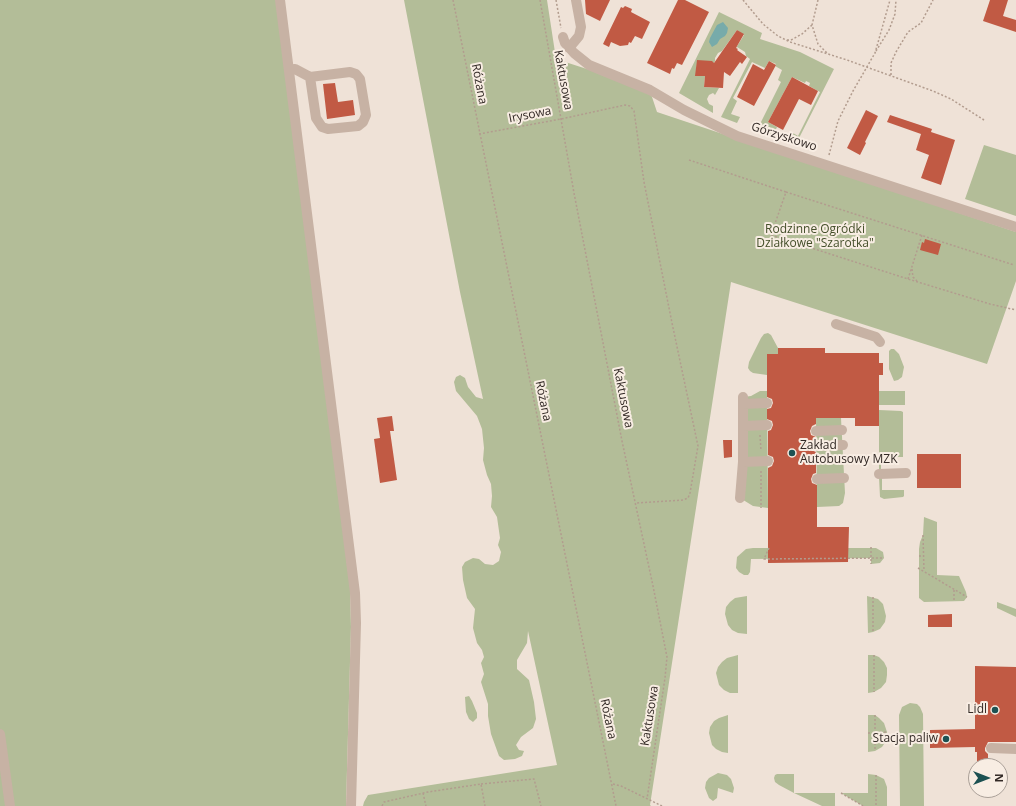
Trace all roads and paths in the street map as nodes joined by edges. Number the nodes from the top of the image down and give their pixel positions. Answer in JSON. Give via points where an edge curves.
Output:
{"nodes":[{"id":1,"x":280,"y":0,"type":"edge"},
{"id":2,"x":453,"y":0,"type":"edge"},
{"id":3,"x":540,"y":0,"type":"edge"},
{"id":4,"x":556,"y":0,"type":"edge"},
{"id":5,"x":576,"y":0,"type":"edge"},
{"id":6,"x":743,"y":0,"type":"edge"},
{"id":7,"x":818,"y":0,"type":"edge"},
{"id":8,"x":890,"y":0,"type":"edge"},
{"id":9,"x":896,"y":0,"type":"edge"},
{"id":10,"x":933,"y":0,"type":"edge"},
{"id":11,"x":812,"y":25,"type":"junction"},
{"id":12,"x":563,"y":37,"type":"joint"},
{"id":13,"x":786,"y":40,"type":"junction"},
{"id":14,"x":569,"y":48,"type":"junction"},
{"id":15,"x":874,"y":53,"type":"junction"},
{"id":16,"x":828,"y":54,"type":"junction"},
{"id":17,"x":866,"y":67,"type":"junction"},
{"id":18,"x":289,"y":70,"type":"junction"},
{"id":19,"x":891,"y":76,"type":"junction"},
{"id":20,"x":310,"y":77,"type":"junction"},
{"id":21,"x":561,"y":119,"type":"junction"},
{"id":22,"x":984,"y":120,"type":"dead end"},
{"id":23,"x":479,"y":134,"type":"junction"},
{"id":24,"x":823,"y":154,"type":"dead end"},
{"id":25,"x":689,"y":160,"type":"dead end"},
{"id":26,"x":786,"y":192,"type":"junction"},
{"id":27,"x":1016,"y":227,"type":"edge"},
{"id":28,"x":922,"y":236,"type":"junction"},
{"id":29,"x":1014,"y":265,"type":"dead end"},
{"id":30,"x":912,"y":267,"type":"junction"},
{"id":31,"x":908,"y":279,"type":"junction"},
{"id":32,"x":916,"y":281,"type":"junction"},
{"id":33,"x":1016,"y":310,"type":"edge"},
{"id":34,"x":836,"y":324,"type":"dead end"},
{"id":35,"x":880,"y":342,"type":"dead end"},
{"id":36,"x":767,"y":403,"type":"dead end"},
{"id":37,"x":764,"y":425,"type":"joint"},
{"id":38,"x":743,"y":426,"type":"junction"},
{"id":39,"x":842,"y":430,"type":"dead end"},
{"id":40,"x":816,"y":431,"type":"dead end"},
{"id":41,"x":843,"y":445,"type":"dead end"},
{"id":42,"x":816,"y":446,"type":"dead end"},
{"id":43,"x":764,"y":461,"type":"junction"},
{"id":44,"x":743,"y":462,"type":"junction"},
{"id":45,"x":906,"y":473,"type":"dead end"},
{"id":46,"x":879,"y":474,"type":"dead end"},
{"id":47,"x":844,"y":478,"type":"dead end"},
{"id":48,"x":816,"y":479,"type":"dead end"},
{"id":49,"x":740,"y":498,"type":"dead end"},
{"id":50,"x":636,"y":503,"type":"junction"},
{"id":51,"x":761,"y":508,"type":"dead end"},
{"id":52,"x":923,"y":535,"type":"dead end"},
{"id":53,"x":871,"y":547,"type":"dead end"},
{"id":54,"x":768,"y":548,"type":"dead end"},
{"id":55,"x":919,"y":556,"type":"dead end"},
{"id":56,"x":924,"y":556,"type":"junction"},
{"id":57,"x":871,"y":558,"type":"junction"},
{"id":58,"x":884,"y":558,"type":"dead end"},
{"id":59,"x":871,"y":564,"type":"dead end"},
{"id":60,"x":918,"y":568,"type":"dead end"},
{"id":61,"x":924,"y":571,"type":"junction"},
{"id":62,"x":954,"y":590,"type":"junction"},
{"id":63,"x":873,"y":597,"type":"dead end"},
{"id":64,"x":967,"y":597,"type":"dead end"},
{"id":65,"x":954,"y":601,"type":"dead end"},
{"id":66,"x":873,"y":632,"type":"dead end"},
{"id":67,"x":874,"y":655,"type":"dead end"},
{"id":68,"x":874,"y":692,"type":"dead end"},
{"id":69,"x":875,"y":715,"type":"dead end"},
{"id":70,"x":887,"y":732,"type":"dead end"},
{"id":71,"x":868,"y":733,"type":"dead end"},
{"id":72,"x":875,"y":733,"type":"junction"},
{"id":73,"x":0,"y":734,"type":"edge"},
{"id":74,"x":991,"y":748,"type":"dead end"},
{"id":75,"x":1016,"y":749,"type":"edge"},
{"id":76,"x":875,"y":751,"type":"dead end"},
{"id":77,"x":876,"y":775,"type":"dead end"},
{"id":78,"x":481,"y":784,"type":"junction"},
{"id":79,"x":612,"y":784,"type":"junction"},
{"id":80,"x":423,"y":793,"type":"junction"},
{"id":81,"x":841,"y":793,"type":"dead end"},
{"id":82,"x":647,"y":799,"type":"junction"},
{"id":83,"x":10,"y":806,"type":"edge"},
{"id":84,"x":350,"y":806,"type":"edge"},
{"id":85,"x":382,"y":806,"type":"edge"},
{"id":86,"x":426,"y":806,"type":"edge"},
{"id":87,"x":485,"y":806,"type":"edge"},
{"id":88,"x":541,"y":806,"type":"edge"},
{"id":89,"x":616,"y":806,"type":"edge"},
{"id":90,"x":662,"y":806,"type":"edge"},
{"id":91,"x":862,"y":806,"type":"edge"},
{"id":92,"x":876,"y":806,"type":"edge"}],
"edges":[{"from":1,"to":18,"type":"street"},
{"from":2,"to":23,"type":"path","name":"Różana"},
{"from":3,"to":21,"type":"path","name":"Kaktusowa"},
{"from":4,"to":12,"type":"path"},
{"from":5,"to":14,"type":"street","via":[[581,27]]},
{"from":6,"to":13,"type":"path","via":[[763,24]]},
{"from":7,"to":11,"type":"path"},
{"from":8,"to":15,"type":"path"},
{"from":9,"to":15,"type":"path","via":[[895,14],[889,30]]},
{"from":10,"to":19,"type":"path","via":[[921,23],[908,32],[896,52],[891,63]]},
{"from":11,"to":13,"type":"path","via":[[802,34]]},
{"from":11,"to":16,"type":"path","via":[[818,44]]},
{"from":12,"to":14,"type":"street","name":"Górzyskowo"},
{"from":13,"to":16,"type":"path"},
{"from":14,"to":27,"type":"street","name":"Górzyskowo","via":[[589,65],[650,90],[737,136]]},
{"from":15,"to":17,"type":"path"},
{"from":16,"to":17,"type":"path"},
{"from":17,"to":19,"type":"path"},
{"from":17,"to":24,"type":"path","via":[[838,121],[829,156]]},
{"from":18,"to":20,"type":"street","via":[[295,69]]},
{"from":18,"to":84,"type":"street","via":[[355,593]]},
{"from":19,"to":22,"type":"path","via":[[951,99]]},
{"from":20,"to":20,"type":"street","via":[[350,72],[356,74],[360,79],[366,115],[363,122],[358,126],[328,129],[322,127],[316,118]]},
{"from":21,"to":23,"type":"path","name":"Irysowa"},
{"from":21,"to":50,"type":"path","name":"Kaktusowa"},
{"from":21,"to":50,"type":"path","name":"Irysowa","via":[[625,105],[634,111],[644,182],[698,446],[688,498]]},
{"from":23,"to":79,"type":"path","name":"Różana"},
{"from":25,"to":26,"type":"path"},
{"from":26,"to":28,"type":"path"},
{"from":26,"to":31,"type":"path","via":[[771,235]]},
{"from":28,"to":29,"type":"path"},
{"from":28,"to":30,"type":"path"},
{"from":30,"to":31,"type":"path"},
{"from":30,"to":32,"type":"path"},
{"from":31,"to":32,"type":"path"},
{"from":32,"to":33,"type":"path"},
{"from":34,"to":35,"type":"street","via":[[876,337]]},
{"from":36,"to":38,"type":"street","via":[[743,400]]},
{"from":37,"to":38,"type":"street"},
{"from":37,"to":43,"type":"path"},
{"from":38,"to":44,"type":"street"},
{"from":39,"to":40,"type":"street"},
{"from":41,"to":42,"type":"street"},
{"from":43,"to":44,"type":"street"},
{"from":43,"to":51,"type":"path"},
{"from":44,"to":49,"type":"street"},
{"from":45,"to":46,"type":"street"},
{"from":47,"to":48,"type":"street"},
{"from":50,"to":82,"type":"path","name":"Kaktusowa","via":[[667,657]]},
{"from":52,"to":56,"type":"path"},
{"from":53,"to":57,"type":"path"},
{"from":54,"to":57,"type":"path","via":[[764,558]]},
{"from":55,"to":56,"type":"path"},
{"from":56,"to":61,"type":"path"},
{"from":57,"to":58,"type":"path"},
{"from":57,"to":59,"type":"path"},
{"from":60,"to":61,"type":"path"},
{"from":61,"to":62,"type":"path"},
{"from":62,"to":64,"type":"path"},
{"from":62,"to":65,"type":"path"},
{"from":63,"to":66,"type":"path"},
{"from":67,"to":68,"type":"path"},
{"from":69,"to":72,"type":"path"},
{"from":70,"to":72,"type":"path"},
{"from":71,"to":72,"type":"path"},
{"from":72,"to":76,"type":"path"},
{"from":73,"to":83,"type":"street"},
{"from":74,"to":75,"type":"street"},
{"from":77,"to":92,"type":"path"},
{"from":78,"to":80,"type":"path"},
{"from":78,"to":87,"type":"path"},
{"from":78,"to":88,"type":"path","via":[[534,779]]},
{"from":79,"to":82,"type":"path"},
{"from":79,"to":89,"type":"path","name":"Różana"},
{"from":80,"to":85,"type":"path","via":[[384,802]]},
{"from":80,"to":86,"type":"path"},
{"from":81,"to":91,"type":"path"},
{"from":82,"to":90,"type":"path"}]}
